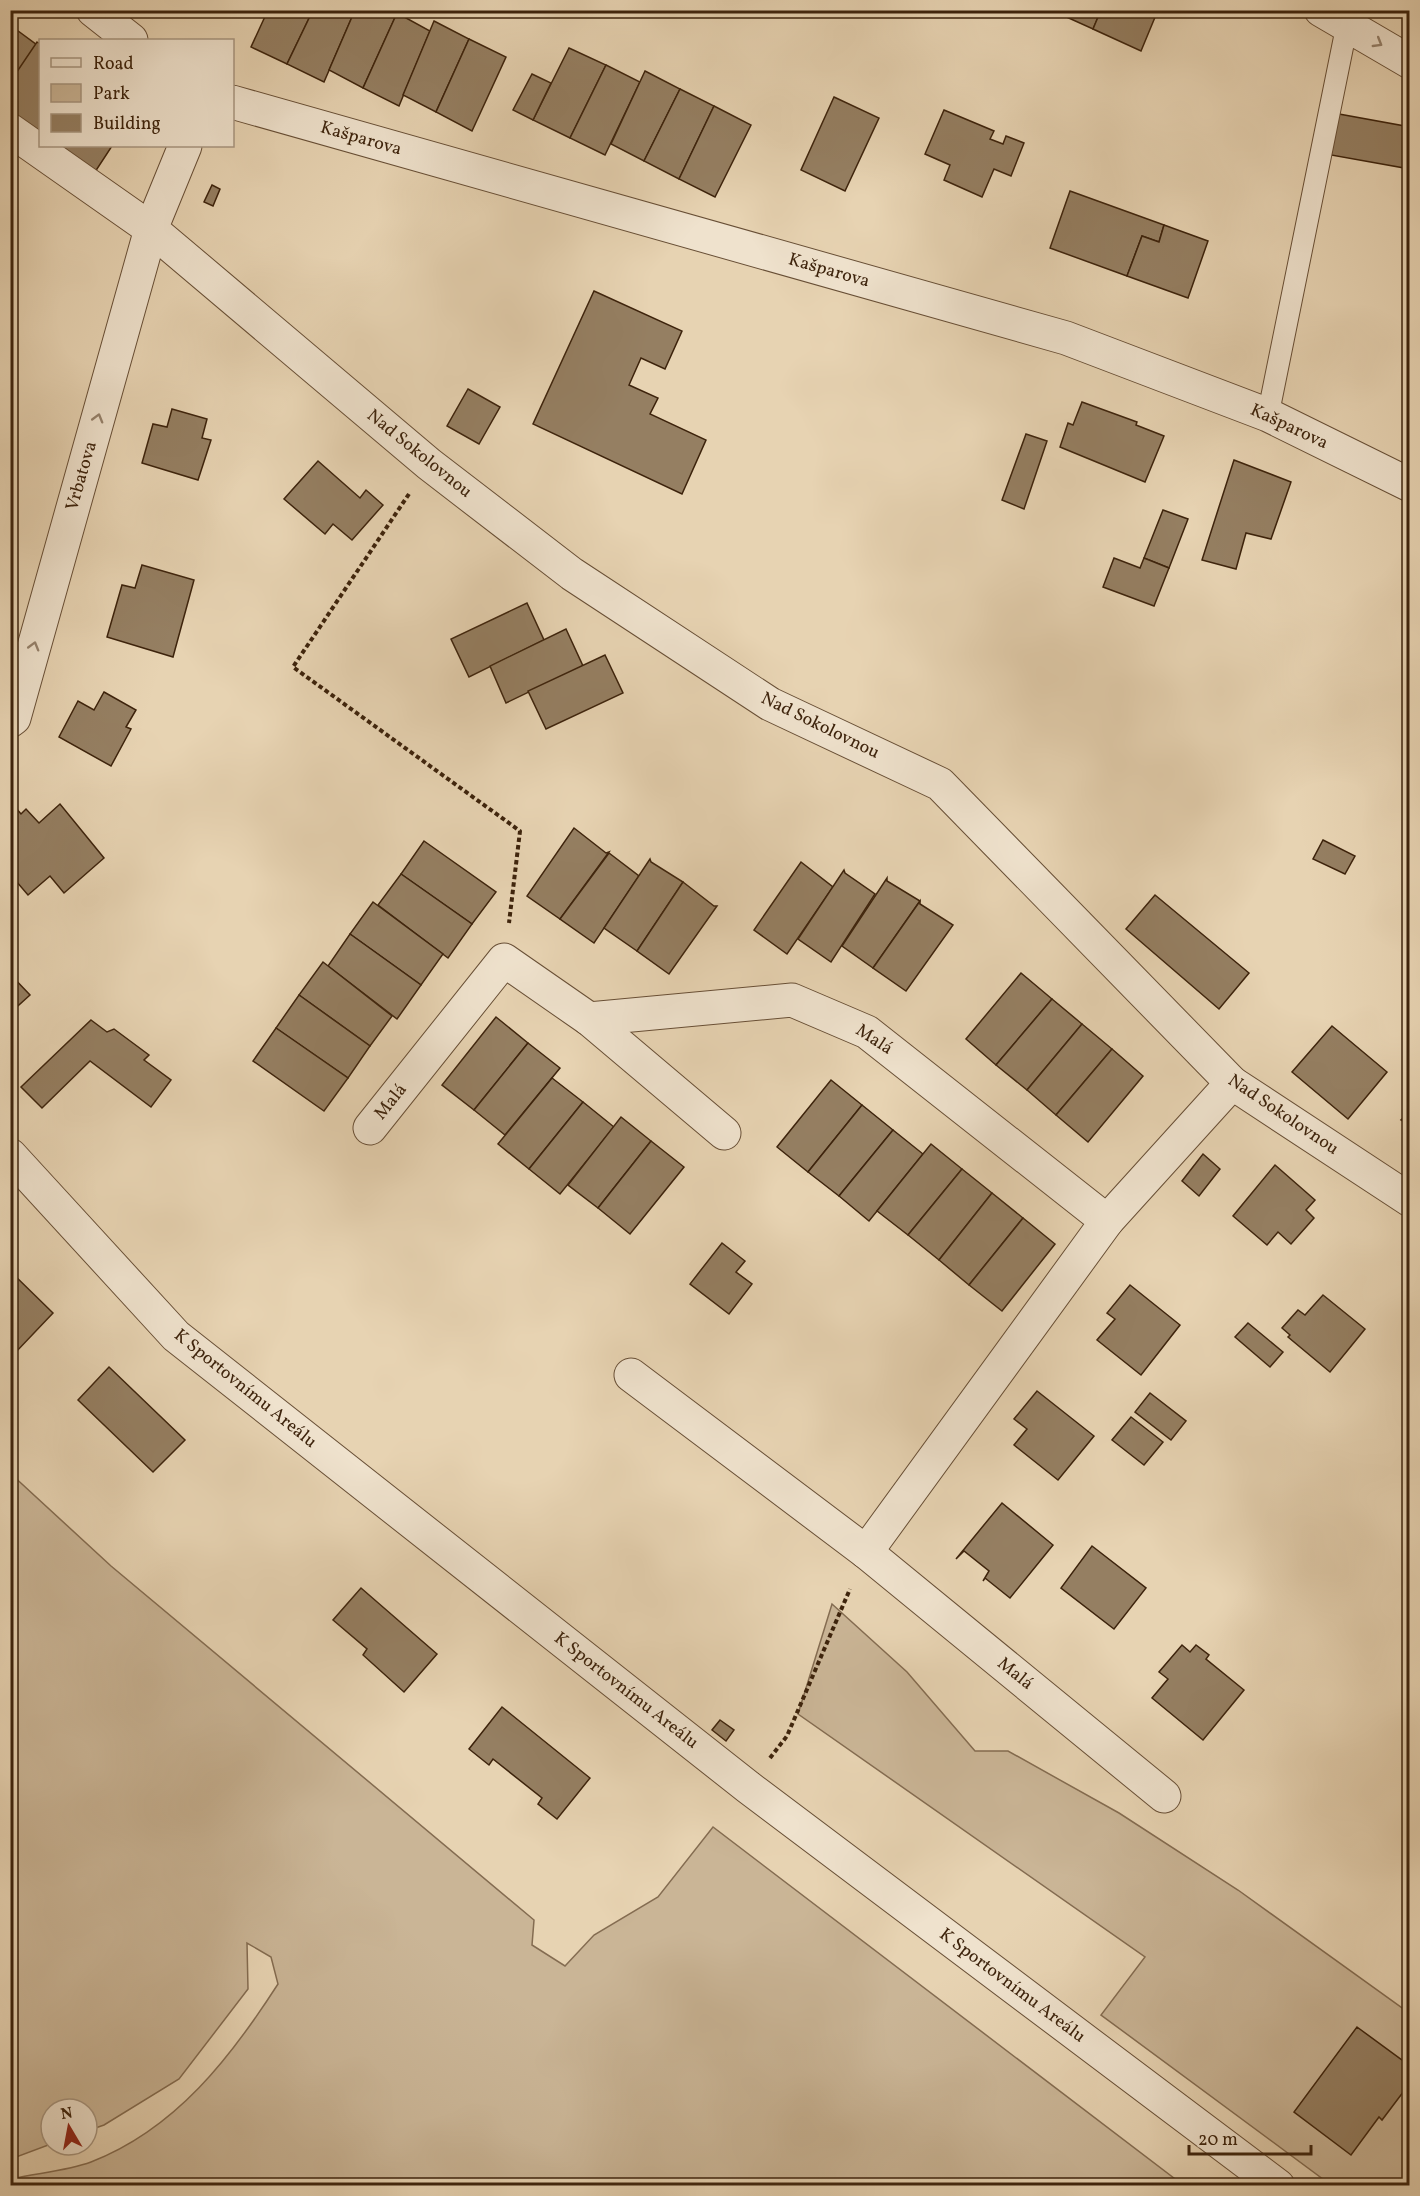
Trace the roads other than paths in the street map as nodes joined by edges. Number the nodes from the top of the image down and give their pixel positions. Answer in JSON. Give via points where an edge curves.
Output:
{"nodes":[{"id":1,"x":93,"y":10,"type":"edge"},
{"id":2,"x":1334,"y":18,"type":"edge"},
{"id":3,"x":130,"y":39,"type":"edge"},
{"id":4,"x":1410,"y":62,"type":"edge"},
{"id":5,"x":234,"y":103,"type":"edge"},
{"id":6,"x":10,"y":130,"type":"edge"},
{"id":7,"x":185,"y":147,"type":"edge"},
{"id":8,"x":151,"y":229,"type":"junction"},
{"id":9,"x":1268,"y":415,"type":"junction"},
{"id":10,"x":1410,"y":484,"type":"edge"},
{"id":11,"x":10,"y":721,"type":"edge"},
{"id":12,"x":589,"y":1019,"type":"junction"},
{"id":13,"x":1232,"y":1083,"type":"junction"},
{"id":14,"x":370,"y":1128,"type":"dead end"},
{"id":15,"x":724,"y":1133,"type":"dead end"},
{"id":16,"x":10,"y":1155,"type":"edge"},
{"id":17,"x":1410,"y":1200,"type":"edge"},
{"id":18,"x":1107,"y":1221,"type":"junction"},
{"id":19,"x":631,"y":1375,"type":"dead end"},
{"id":20,"x":866,"y":1552,"type":"junction"},
{"id":21,"x":1164,"y":1796,"type":"dead end"},
{"id":22,"x":1278,"y":2186,"type":"edge"}],
"edges":[{"from":1,"to":3,"type":"street"},
{"from":2,"to":4,"type":"street","one_way":true},
{"from":2,"to":9,"type":"lane"},
{"from":5,"to":9,"type":"street","name":"Kašparova","via":[[1066,338]]},
{"from":6,"to":8,"type":"street","name":"Nad Sokolovnou"},
{"from":7,"to":8,"type":"street"},
{"from":11,"to":8,"type":"street","name":"Vrbatova","one_way":true,"via":[[14,718]]},
{"from":8,"to":13,"type":"street","name":"Nad Sokolovnou","via":[[429,464],[572,574],[770,704],[940,784]]},
{"from":9,"to":10,"type":"street","name":"Kašparova"},
{"from":12,"to":14,"type":"street","name":"Malá","via":[[504,960]]},
{"from":12,"to":15,"type":"street"},
{"from":12,"to":18,"type":"street","name":"Malá","via":[[792,1000],[867,1032]]},
{"from":13,"to":17,"type":"street","name":"Nad Sokolovnou"},
{"from":13,"to":18,"type":"street"},
{"from":16,"to":22,"type":"street","name":"K Sportovnímu Areálu","via":[[176,1336],[748,1786]]},
{"from":18,"to":20,"type":"street"},
{"from":19,"to":20,"type":"street","name":"Malá"},
{"from":20,"to":21,"type":"street","name":"Malá"}]}
